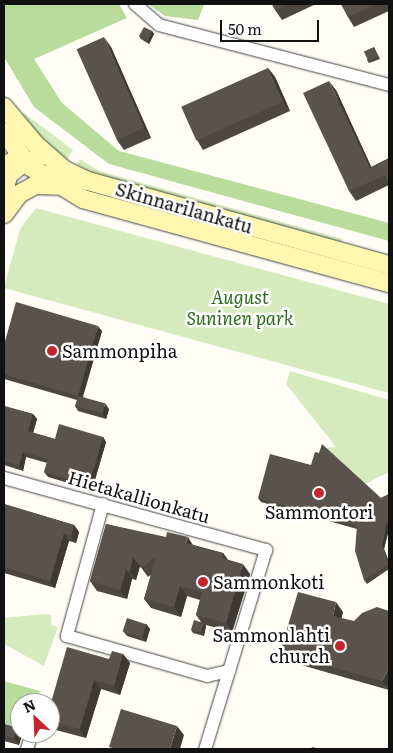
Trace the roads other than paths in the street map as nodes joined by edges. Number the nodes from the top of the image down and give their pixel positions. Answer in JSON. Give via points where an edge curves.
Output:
{"nodes":[{"id":1,"x":135,"y":4,"type":"edge"},
{"id":2,"x":389,"y":85,"type":"edge"},
{"id":3,"x":4,"y":107,"type":"edge"},
{"id":4,"x":5,"y":133,"type":"edge"},
{"id":5,"x":29,"y":138,"type":"junction"},
{"id":6,"x":28,"y":162,"type":"junction"},
{"id":7,"x":10,"y":174,"type":"junction"},
{"id":8,"x":62,"y":178,"type":"junction"},
{"id":9,"x":11,"y":193,"type":"edge"},
{"id":10,"x":4,"y":214,"type":"edge"},
{"id":11,"x":389,"y":265,"type":"edge"},
{"id":12,"x":389,"y":283,"type":"edge"},
{"id":13,"x":4,"y":478,"type":"edge"},
{"id":14,"x":103,"y":504,"type":"junction"},
{"id":15,"x":229,"y":671,"type":"junction"},
{"id":16,"x":205,"y":749,"type":"edge"}],
"edges":[{"from":1,"to":2,"type":"street","via":[[159,25]]},
{"from":3,"to":5,"type":"main road","name":"Skinnarilankatu"},
{"from":4,"to":6,"type":"main road","name":"Skinnarilankatu"},
{"from":4,"to":7,"type":"main road","via":[[11,149]]},
{"from":5,"to":6,"type":"main road"},
{"from":5,"to":8,"type":"main road","name":"Skinnarilankatu"},
{"from":6,"to":7,"type":"main road"},
{"from":6,"to":8,"type":"main road","name":"Skinnarilankatu"},
{"from":6,"to":9,"type":"main road"},
{"from":7,"to":9,"type":"main road"},
{"from":8,"to":9,"type":"main road"},
{"from":8,"to":11,"type":"main road","name":"Skinnarilankatu","via":[[88,181]]},
{"from":8,"to":12,"type":"main road","name":"Skinnarilankatu","via":[[83,199]]},
{"from":9,"to":10,"type":"main road"},
{"from":13,"to":14,"type":"street","name":"Hietakallionkatu"},
{"from":14,"to":15,"type":"street","name":"Hietakallionkatu","via":[[266,550]]},
{"from":14,"to":15,"type":"street","via":[[67,636],[207,676]]},
{"from":15,"to":16,"type":"street"}]}
